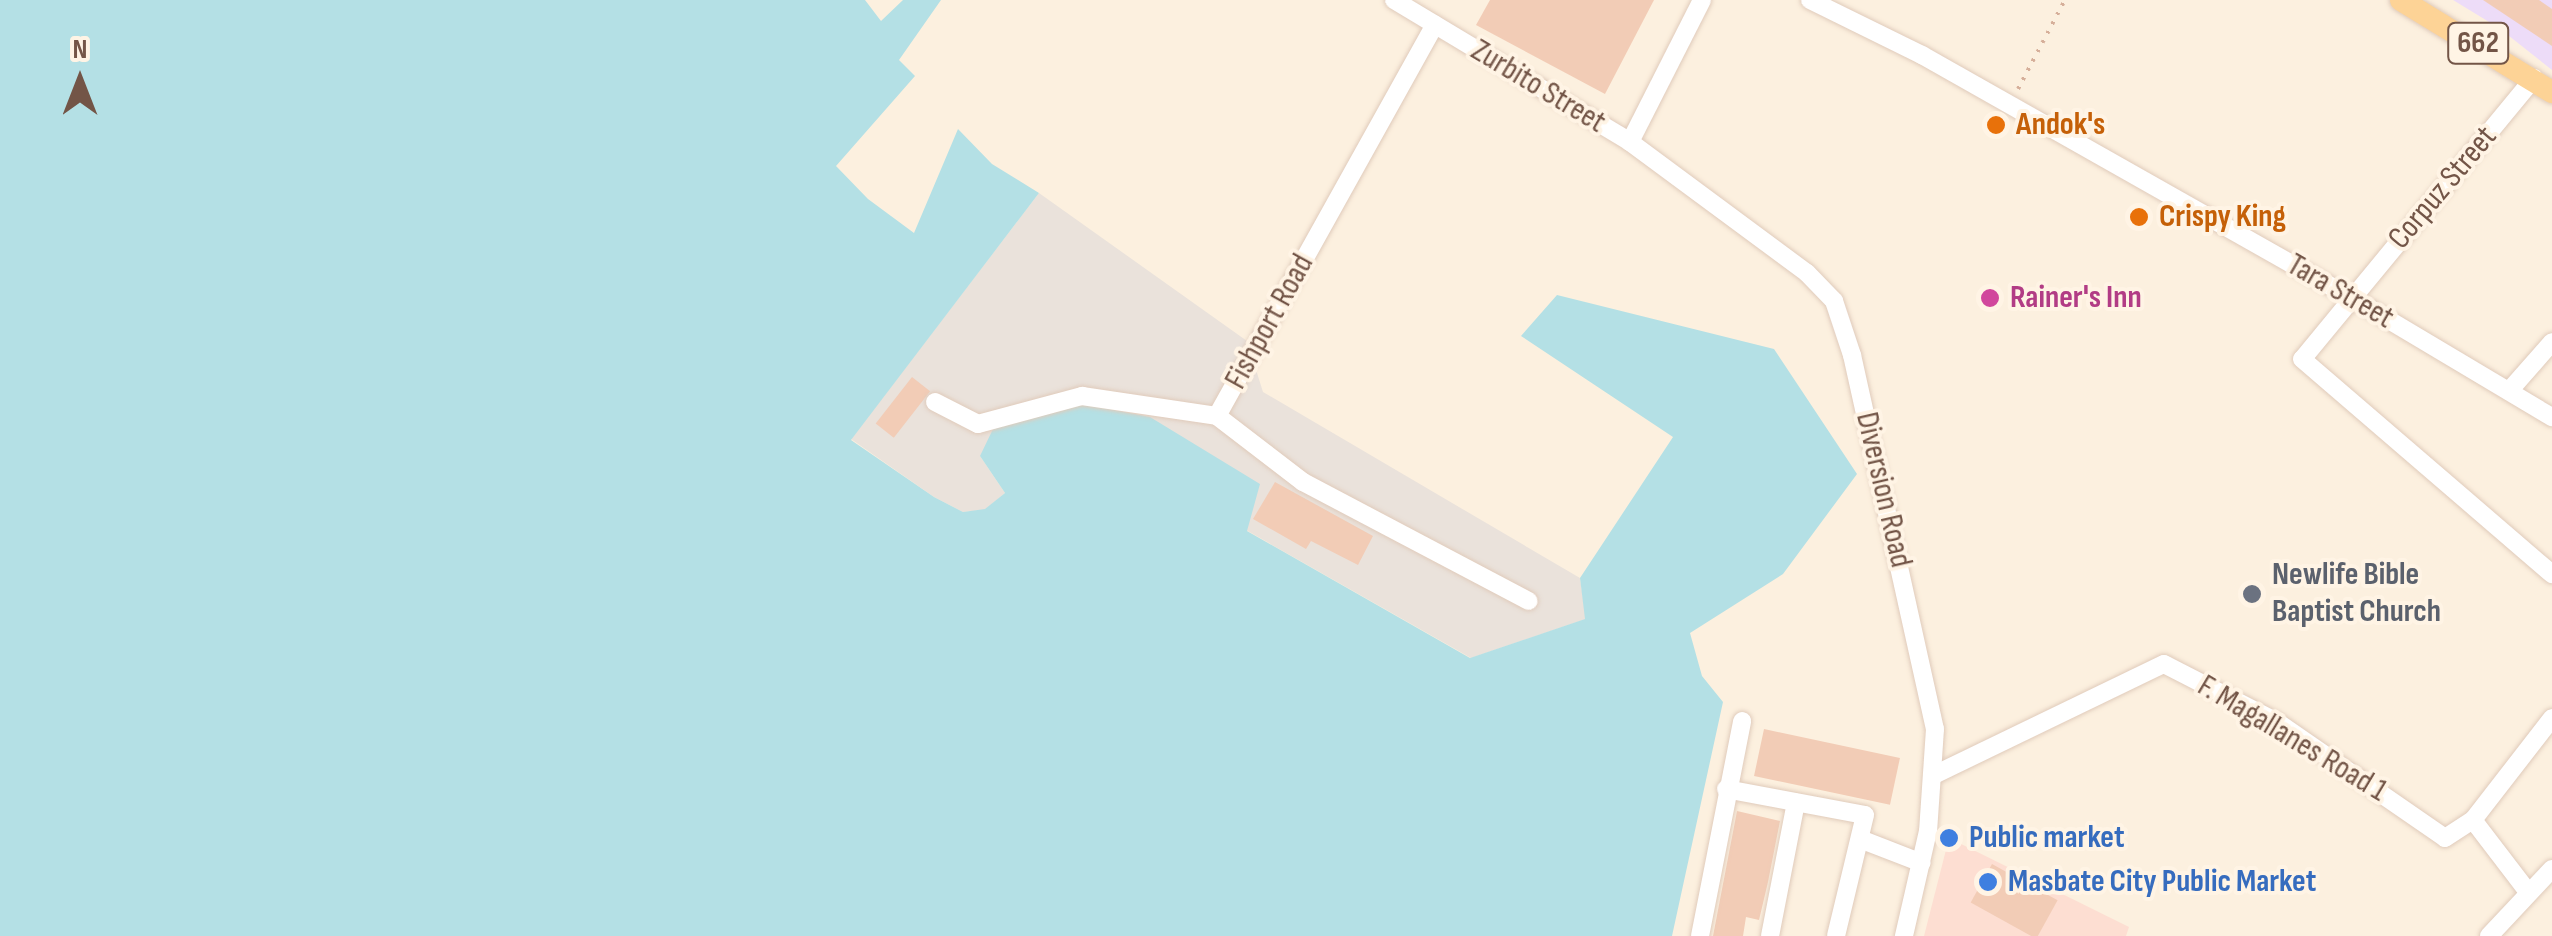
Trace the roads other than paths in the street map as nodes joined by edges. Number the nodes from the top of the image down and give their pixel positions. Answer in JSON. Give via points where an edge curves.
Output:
{"nodes":[{"id":1,"x":1394,"y":0,"type":"edge"},
{"id":2,"x":1702,"y":0,"type":"edge"},
{"id":3,"x":1810,"y":0,"type":"edge"},
{"id":4,"x":2401,"y":0,"type":"edge"},
{"id":5,"x":1435,"y":25,"type":"junction"},
{"id":6,"x":2543,"y":85,"type":"edge"},
{"id":7,"x":1630,"y":142,"type":"junction"},
{"id":8,"x":2352,"y":298,"type":"junction"},
{"id":9,"x":2552,"y":342,"type":"edge"},
{"id":10,"x":2510,"y":391,"type":"junction"},
{"id":11,"x":935,"y":402,"type":"dead end"},
{"id":12,"x":1217,"y":416,"type":"junction"},
{"id":13,"x":2552,"y":417,"type":"edge"},
{"id":14,"x":2552,"y":574,"type":"edge"},
{"id":15,"x":1529,"y":601,"type":"dead end"},
{"id":16,"x":2552,"y":718,"type":"edge"},
{"id":17,"x":1742,"y":721,"type":"dead end"},
{"id":18,"x":1934,"y":775,"type":"junction"},
{"id":19,"x":1726,"y":789,"type":"junction"},
{"id":20,"x":1796,"y":802,"type":"junction"},
{"id":21,"x":2472,"y":820,"type":"junction"},
{"id":22,"x":1860,"y":839,"type":"junction"},
{"id":23,"x":1922,"y":863,"type":"junction"},
{"id":24,"x":2552,"y":869,"type":"edge"},
{"id":25,"x":2528,"y":892,"type":"junction"},
{"id":26,"x":1700,"y":936,"type":"edge"},
{"id":27,"x":1770,"y":936,"type":"edge"},
{"id":28,"x":1836,"y":936,"type":"edge"},
{"id":29,"x":1904,"y":936,"type":"edge"},
{"id":30,"x":2489,"y":936,"type":"edge"}],
"edges":[{"from":1,"to":5,"type":"street","name":"Zurbito Street"},
{"from":2,"to":7,"type":"street"},
{"from":3,"to":8,"type":"street","name":"Tara Street"},
{"from":4,"to":6,"type":"main road","number":"662"},
{"from":5,"to":7,"type":"street","name":"Zurbito Street"},
{"from":5,"to":12,"type":"street","name":"Fishport Road"},
{"from":6,"to":8,"type":"street","name":"Corpuz Street"},
{"from":7,"to":18,"type":"street","name":"Diversion Road","via":[[1808,273],[1834,301],[1852,355],[1935,729]]},
{"from":8,"to":10,"type":"street","name":"Tara Street"},
{"from":8,"to":14,"type":"street","via":[[2302,360]]},
{"from":9,"to":10,"type":"street"},
{"from":10,"to":13,"type":"street","name":"Tara Street"},
{"from":11,"to":12,"type":"street","name":"Fishport Road","via":[[978,424],[1082,396]]},
{"from":12,"to":15,"type":"street","via":[[1303,482]]},
{"from":16,"to":21,"type":"street"},
{"from":17,"to":19,"type":"street"},
{"from":18,"to":21,"type":"street","name":"F. Magallanes Road 1","via":[[2164,664],[2277,722],[2446,838]]},
{"from":18,"to":23,"type":"street","name":"Diversion Road"},
{"from":19,"to":20,"type":"street"},
{"from":19,"to":26,"type":"street"},
{"from":20,"to":22,"type":"street","via":[[1865,814]]},
{"from":20,"to":27,"type":"street"},
{"from":21,"to":25,"type":"street"},
{"from":22,"to":23,"type":"street"},
{"from":22,"to":28,"type":"street"},
{"from":23,"to":29,"type":"street","name":"Diversion Road"},
{"from":24,"to":25,"type":"street"},
{"from":25,"to":30,"type":"street"}]}
